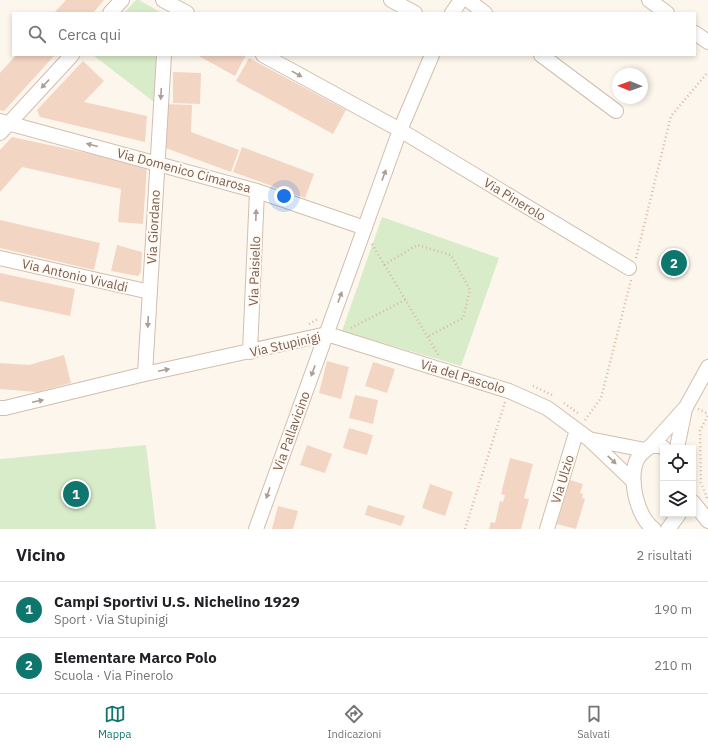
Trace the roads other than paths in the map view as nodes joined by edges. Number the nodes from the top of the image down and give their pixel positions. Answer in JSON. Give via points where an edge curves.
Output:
{"nodes":[{"id":1,"x":122,"y":0,"type":"edge"},
{"id":2,"x":391,"y":0,"type":"edge"},
{"id":3,"x":461,"y":0,"type":"edge"},
{"id":4,"x":468,"y":0,"type":"edge"},
{"id":5,"x":649,"y":0,"type":"edge"},
{"id":6,"x":165,"y":5,"type":"edge"},
{"id":7,"x":111,"y":12,"type":"edge"},
{"id":8,"x":183,"y":12,"type":"edge"},
{"id":9,"x":413,"y":12,"type":"edge"},
{"id":10,"x":453,"y":12,"type":"edge"},
{"id":11,"x":485,"y":12,"type":"edge"},
{"id":12,"x":666,"y":12,"type":"edge"},
{"id":13,"x":696,"y":34,"type":"edge"},
{"id":14,"x":708,"y":42,"type":"edge"},
{"id":15,"x":71,"y":56,"type":"edge"},
{"id":16,"x":164,"y":56,"type":"edge"},
{"id":17,"x":265,"y":56,"type":"edge"},
{"id":18,"x":432,"y":56,"type":"edge"},
{"id":19,"x":542,"y":56,"type":"edge"},
{"id":20,"x":616,"y":111,"type":"dead end"},
{"id":21,"x":3,"y":126,"type":"edge"},
{"id":22,"x":400,"y":130,"type":"junction"},
{"id":23,"x":157,"y":162,"type":"junction"},
{"id":24,"x":257,"y":190,"type":"junction"},
{"id":25,"x":365,"y":230,"type":"junction"},
{"id":26,"x":0,"y":258,"type":"edge"},
{"id":27,"x":632,"y":269,"type":"road end"},
{"id":28,"x":150,"y":292,"type":"junction"},
{"id":29,"x":331,"y":331,"type":"junction"},
{"id":30,"x":250,"y":352,"type":"junction"},
{"id":31,"x":708,"y":367,"type":"edge"},
{"id":32,"x":145,"y":374,"type":"junction"},
{"id":33,"x":686,"y":407,"type":"junction"},
{"id":34,"x":0,"y":408,"type":"edge"},
{"id":35,"x":584,"y":429,"type":"junction"},
{"id":36,"x":678,"y":445,"type":"edge"},
{"id":37,"x":653,"y":448,"type":"edge"},
{"id":38,"x":634,"y":482,"type":"junction"},
{"id":39,"x":637,"y":502,"type":"junction"},
{"id":40,"x":696,"y":506,"type":"edge"},
{"id":41,"x":677,"y":517,"type":"edge"},
{"id":42,"x":708,"y":521,"type":"edge"},
{"id":43,"x":256,"y":529,"type":"edge"},
{"id":44,"x":547,"y":529,"type":"edge"},
{"id":45,"x":638,"y":529,"type":"edge"},
{"id":46,"x":654,"y":529,"type":"edge"},
{"id":47,"x":670,"y":529,"type":"edge"}],
"edges":[{"from":1,"to":7,"type":"street"},
{"from":2,"to":9,"type":"street"},
{"from":3,"to":10,"type":"street"},
{"from":4,"to":11,"type":"street"},
{"from":5,"to":12,"type":"street"},
{"from":6,"to":8,"type":"street"},
{"from":13,"to":14,"type":"street"},
{"from":15,"to":21,"type":"street","one_way":true},
{"from":16,"to":23,"type":"street","name":"Via Giordano","one_way":true},
{"from":17,"to":22,"type":"street","name":"Via Pinerolo","one_way":true},
{"from":18,"to":22,"type":"street","name":"Via Stupinigi"},
{"from":19,"to":20,"type":"street"},
{"from":23,"to":21,"type":"street","name":"Via Domenico Cimarosa","one_way":true},
{"from":25,"to":22,"type":"street","name":"Via Stupinigi","one_way":true},
{"from":22,"to":27,"type":"street","name":"Via Pinerolo"},
{"from":23,"to":24,"type":"street","name":"Via Domenico Cimarosa"},
{"from":23,"to":28,"type":"street","name":"Via Giordano"},
{"from":24,"to":25,"type":"street","name":"Via Domenico Cimarosa"},
{"from":30,"to":24,"type":"street","name":"Via Paisiello","one_way":true},
{"from":29,"to":25,"type":"street","name":"Via Stupinigi","one_way":true},
{"from":26,"to":28,"type":"street","name":"Via Antonio Vivaldi"},
{"from":28,"to":32,"type":"street","name":"Via Giordano","one_way":true},
{"from":29,"to":30,"type":"street","name":"Via Stupinigi"},
{"from":29,"to":35,"type":"street","name":"Via del Pascolo","via":[[451,373],[509,390]]},
{"from":29,"to":43,"type":"street","name":"Via Pallavicino","one_way":true},
{"from":32,"to":30,"type":"street","name":"Via Stupinigi","one_way":true},
{"from":31,"to":33,"type":"street"},
{"from":34,"to":32,"type":"street","name":"Via Stupinigi","one_way":true,"via":[[48,399]]},
{"from":33,"to":36,"type":"street"},
{"from":33,"to":37,"type":"street"},
{"from":35,"to":37,"type":"street","name":"Via del Pascolo"},
{"from":35,"to":38,"type":"street","name":"Via del Pascolo","one_way":true},
{"from":35,"to":44,"type":"street","name":"Via Ulzio"},
{"from":37,"to":38,"type":"street","via":[[639,456],[635,465]]},
{"from":38,"to":39,"type":"street"},
{"from":39,"to":45,"type":"street"},
{"from":39,"to":46,"type":"street","via":[[640,514]]},
{"from":40,"to":42,"type":"street"},
{"from":41,"to":47,"type":"street"}]}
